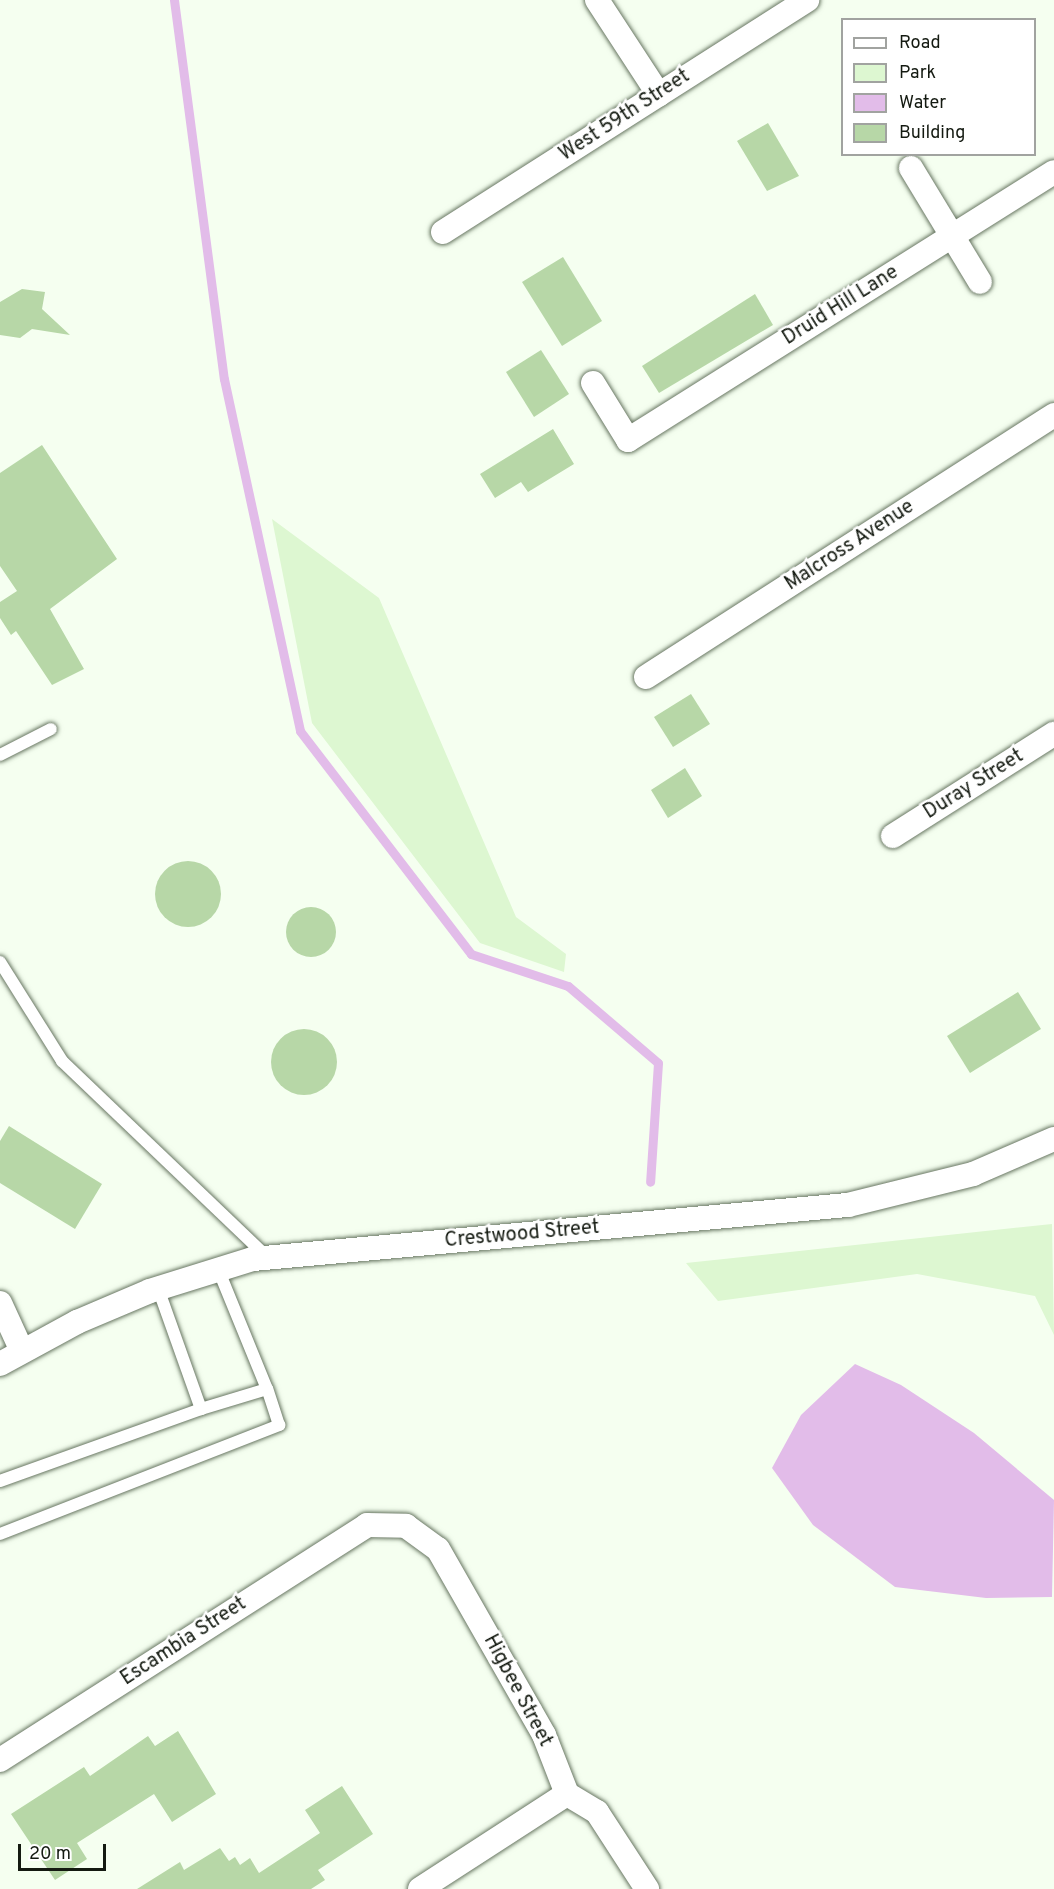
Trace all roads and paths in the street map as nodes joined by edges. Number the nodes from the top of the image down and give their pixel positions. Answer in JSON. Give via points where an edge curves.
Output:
{"nodes":[{"id":1,"x":597,"y":0,"type":"edge"},
{"id":2,"x":807,"y":0,"type":"edge"},
{"id":3,"x":659,"y":95,"type":"junction"},
{"id":4,"x":911,"y":168,"type":"dead end"},
{"id":5,"x":1054,"y":172,"type":"edge"},
{"id":6,"x":443,"y":232,"type":"dead end"},
{"id":7,"x":954,"y":236,"type":"junction"},
{"id":8,"x":980,"y":282,"type":"dead end"},
{"id":9,"x":593,"y":383,"type":"dead end"},
{"id":10,"x":1054,"y":415,"type":"edge"},
{"id":11,"x":646,"y":677,"type":"dead end"},
{"id":12,"x":51,"y":729,"type":"dead end"},
{"id":13,"x":1054,"y":734,"type":"edge"},
{"id":14,"x":0,"y":755,"type":"edge"},
{"id":15,"x":893,"y":836,"type":"dead end"},
{"id":16,"x":0,"y":962,"type":"edge"},
{"id":17,"x":1054,"y":1139,"type":"edge"},
{"id":18,"x":268,"y":1258,"type":"junction"},
{"id":19,"x":218,"y":1269,"type":"junction"},
{"id":20,"x":158,"y":1288,"type":"junction"},
{"id":21,"x":0,"y":1303,"type":"edge"},
{"id":22,"x":22,"y":1351,"type":"junction"},
{"id":23,"x":0,"y":1364,"type":"edge"},
{"id":24,"x":267,"y":1389,"type":"junction"},
{"id":25,"x":201,"y":1409,"type":"junction"},
{"id":26,"x":0,"y":1480,"type":"edge"},
{"id":27,"x":367,"y":1524,"type":"joint"},
{"id":28,"x":0,"y":1534,"type":"edge"},
{"id":29,"x":0,"y":1760,"type":"edge"},
{"id":30,"x":567,"y":1794,"type":"junction"},
{"id":31,"x":420,"y":1889,"type":"edge"},
{"id":32,"x":647,"y":1889,"type":"edge"}],
"edges":[{"from":1,"to":3,"type":"street"},
{"from":2,"to":3,"type":"street","name":"West 59th Street"},
{"from":3,"to":6,"type":"street","name":"West 59th Street"},
{"from":4,"to":7,"type":"street"},
{"from":5,"to":7,"type":"street","name":"Druid Hill Lane"},
{"from":7,"to":8,"type":"street"},
{"from":7,"to":9,"type":"street","name":"Druid Hill Lane","via":[[628,441]]},
{"from":10,"to":11,"type":"street","name":"Malcross Avenue"},
{"from":12,"to":14,"type":"lane"},
{"from":13,"to":15,"type":"street","name":"Duray Street"},
{"from":16,"to":18,"type":"lane","via":[[62,1061]]},
{"from":17,"to":18,"type":"street","name":"Crestwood Street","via":[[973,1174],[848,1205]]},
{"from":18,"to":19,"type":"street","name":"Crestwood Street"},
{"from":19,"to":20,"type":"street","name":"Crestwood Street"},
{"from":19,"to":24,"type":"lane"},
{"from":20,"to":22,"type":"street","name":"Crestwood Street"},
{"from":20,"to":25,"type":"lane"},
{"from":21,"to":22,"type":"street"},
{"from":22,"to":23,"type":"street","name":"Crestwood Street"},
{"from":24,"to":25,"type":"lane"},
{"from":24,"to":28,"type":"lane","via":[[279,1425]]},
{"from":25,"to":26,"type":"lane"},
{"from":27,"to":29,"type":"street","name":"Escambia Street"},
{"from":27,"to":30,"type":"street","name":"Higbee Street","via":[[406,1526],[438,1550],[544,1736]]},
{"from":30,"to":31,"type":"street"},
{"from":30,"to":32,"type":"street","via":[[597,1812]]}]}
